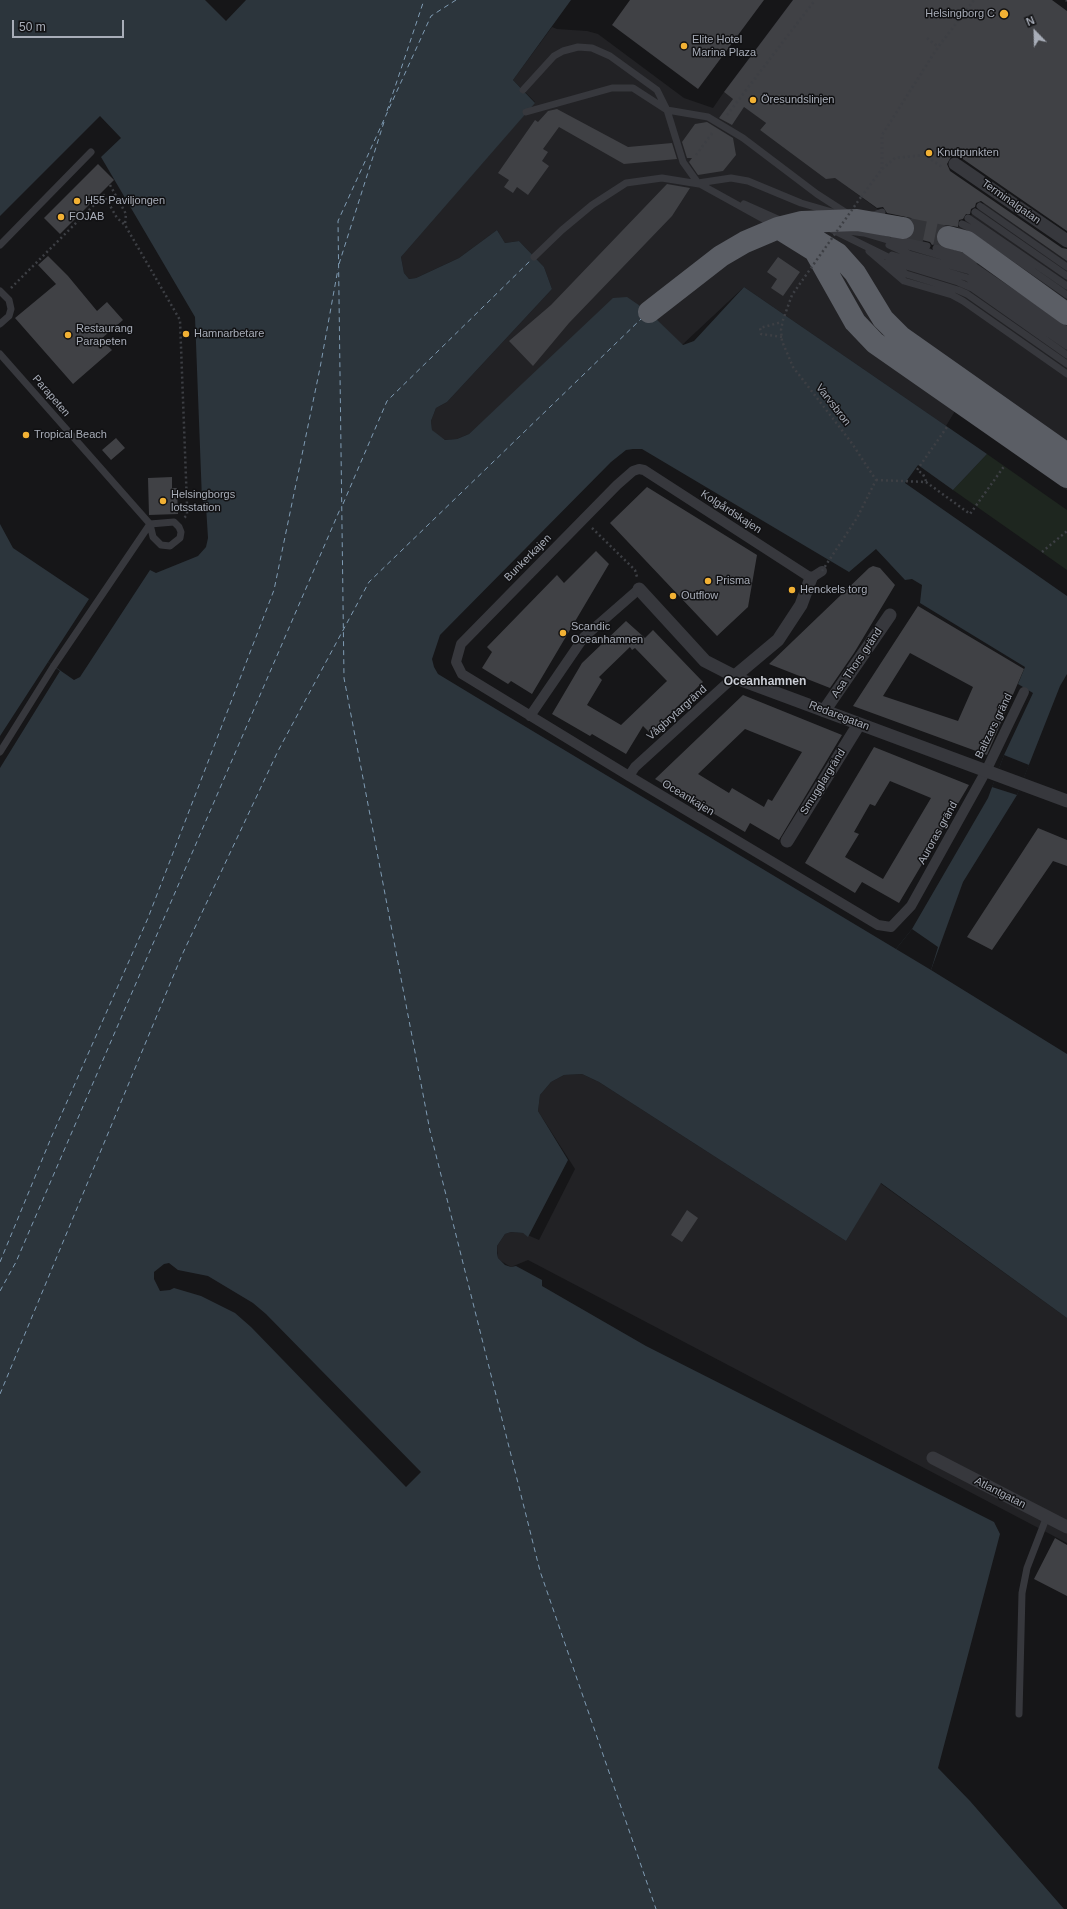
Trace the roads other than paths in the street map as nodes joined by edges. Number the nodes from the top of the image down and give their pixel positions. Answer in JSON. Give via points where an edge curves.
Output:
{"nodes":[{"id":1,"x":523,"y":90,"type":"dead end"},
{"id":2,"x":667,"y":110,"type":"junction"},
{"id":3,"x":526,"y":112,"type":"dead end"},
{"id":4,"x":91,"y":152,"type":"dead end"},
{"id":5,"x":954,"y":164,"type":"dead end"},
{"id":6,"x":698,"y":183,"type":"junction"},
{"id":7,"x":980,"y":206,"type":"dead end"},
{"id":8,"x":975,"y":212,"type":"dead end"},
{"id":9,"x":968,"y":218,"type":"dead end"},
{"id":10,"x":891,"y":219,"type":"tunnel mouth"},
{"id":11,"x":789,"y":225,"type":"junction"},
{"id":12,"x":860,"y":226,"type":"junction"},
{"id":13,"x":834,"y":230,"type":"junction"},
{"id":14,"x":952,"y":235,"type":"junction"},
{"id":15,"x":1067,"y":241,"type":"edge"},
{"id":16,"x":0,"y":244,"type":"edge"},
{"id":17,"x":861,"y":244,"type":"junction"},
{"id":18,"x":927,"y":246,"type":"dead end"},
{"id":19,"x":534,"y":257,"type":"dead end"},
{"id":20,"x":1067,"y":267,"type":"edge"},
{"id":21,"x":1067,"y":276,"type":"edge"},
{"id":22,"x":1067,"y":286,"type":"edge"},
{"id":23,"x":2,"y":293,"type":"edge"},
{"id":24,"x":1067,"y":295,"type":"edge"},
{"id":25,"x":1067,"y":305,"type":"edge"},
{"id":26,"x":867,"y":308,"type":"dead end"},
{"id":27,"x":649,"y":312,"type":"dead end"},
{"id":28,"x":1067,"y":314,"type":"edge"},
{"id":29,"x":862,"y":317,"type":"dead end"},
{"id":30,"x":1067,"y":322,"type":"edge"},
{"id":31,"x":0,"y":324,"type":"edge"},
{"id":32,"x":1067,"y":330,"type":"edge"},
{"id":33,"x":1067,"y":338,"type":"edge"},
{"id":34,"x":1067,"y":346,"type":"edge"},
{"id":35,"x":0,"y":354,"type":"edge"},
{"id":36,"x":1067,"y":354,"type":"edge"},
{"id":37,"x":1067,"y":364,"type":"edge"},
{"id":38,"x":1067,"y":374,"type":"edge"},
{"id":39,"x":1067,"y":454,"type":"edge"},
{"id":40,"x":1067,"y":460,"type":"edge"},
{"id":41,"x":1067,"y":470,"type":"edge"},
{"id":42,"x":627,"y":477,"type":"joint"},
{"id":43,"x":1067,"y":477,"type":"edge"},
{"id":44,"x":150,"y":524,"type":"junction"},
{"id":45,"x":816,"y":575,"type":"joint"},
{"id":46,"x":639,"y":589,"type":"joint"},
{"id":47,"x":890,"y":615,"type":"dead end"},
{"id":48,"x":456,"y":662,"type":"joint"},
{"id":49,"x":735,"y":676,"type":"junction"},
{"id":50,"x":1024,"y":692,"type":"dead end"},
{"id":51,"x":824,"y":711,"type":"junction"},
{"id":52,"x":530,"y":716,"type":"junction"},
{"id":53,"x":859,"y":724,"type":"junction"},
{"id":54,"x":0,"y":752,"type":"edge"},
{"id":55,"x":990,"y":773,"type":"junction"},
{"id":56,"x":629,"y":776,"type":"junction"},
{"id":57,"x":1067,"y":801,"type":"edge"},
{"id":58,"x":787,"y":841,"type":"dead end"},
{"id":59,"x":911,"y":906,"type":"joint"},
{"id":60,"x":933,"y":1458,"type":"dead end"},
{"id":61,"x":1047,"y":1516,"type":"junction"},
{"id":62,"x":1067,"y":1527,"type":"edge"},
{"id":63,"x":1019,"y":1714,"type":"dead end"}],
"edges":[{"from":1,"to":2,"type":"lane","via":[[554,56],[578,47],[592,48],[610,56],[657,90]]},
{"from":2,"to":3,"type":"lane","via":[[639,91],[624,87]]},
{"from":2,"to":6,"type":"lane","via":[[683,162]]},
{"from":2,"to":12,"type":"lane","via":[[708,117],[743,138]]},
{"from":4,"to":16,"type":"lane"},
{"from":5,"to":15,"type":"street","name":"Terminalgatan"},
{"from":6,"to":11,"type":"lane"},
{"from":6,"to":11,"type":"lane"},
{"from":6,"to":12,"type":"lane","via":[[731,178],[748,181]]},
{"from":6,"to":19,"type":"lane","via":[[662,178],[626,183],[592,205]]},
{"from":7,"to":20,"type":"lane"},
{"from":8,"to":21,"type":"lane"},
{"from":9,"to":22,"type":"lane"},
{"from":10,"to":12,"type":"highway"},
{"from":11,"to":12,"type":"highway"},
{"from":11,"to":13,"type":"lane"},
{"from":11,"to":27,"type":"highway","via":[[745,242],[721,256]]},
{"from":11,"to":39,"type":"highway","via":[[838,254],[855,273],[883,319],[901,337]]},
{"from":11,"to":43,"type":"highway","via":[[822,255],[855,322],[875,342]]},
{"from":12,"to":13,"type":"lane"},
{"from":12,"to":18,"type":"lane"},
{"from":12,"to":32,"type":"lane","via":[[972,265]]},
{"from":12,"to":33,"type":"lane","via":[[909,254],[970,271]]},
{"from":13,"to":17,"type":"lane"},
{"from":14,"to":24,"type":"lane","via":[[974,230]]},
{"from":14,"to":25,"type":"lane"},
{"from":14,"to":28,"type":"highway","via":[[967,242]]},
{"from":14,"to":30,"type":"lane","via":[[972,258]]},
{"from":17,"to":34,"type":"lane","via":[[968,278]]},
{"from":17,"to":36,"type":"lane","via":[[906,266],[972,288]]},
{"from":17,"to":37,"type":"lane","via":[[906,274],[967,294]]},
{"from":17,"to":38,"type":"lane","via":[[904,281],[952,295]]},
{"from":23,"to":31,"type":"lane","via":[[9,300],[12,309],[9,316]]},
{"from":26,"to":40,"type":"lane","via":[[878,323],[899,340]]},
{"from":29,"to":41,"type":"lane","via":[[884,340]]},
{"from":35,"to":44,"type":"lane","name":"Parapeten"},
{"from":42,"to":45,"type":"street","name":"Kolgårdskajen","via":[[633,471],[644,470]]},
{"from":42,"to":48,"type":"street","name":"Bunkerkajen","via":[[461,644]]},
{"from":44,"to":44,"type":"lane","name":"Parapeten","via":[[174,522],[181,532],[180,538],[170,546],[161,545],[153,537]]},
{"from":44,"to":54,"type":"lane"},
{"from":45,"to":49,"type":"street","via":[[801,605],[778,640]]},
{"from":46,"to":49,"type":"street","name":"Redaregatan","via":[[704,661]]},
{"from":46,"to":52,"type":"street","via":[[584,637]]},
{"from":47,"to":51,"type":"street","name":"Asa Thors gränd"},
{"from":48,"to":52,"type":"street","name":"Oceankajen","via":[[462,674]]},
{"from":49,"to":51,"type":"street","name":"Redaregatan"},
{"from":49,"to":56,"type":"street","name":"Vågbrytargränd","via":[[635,767]]},
{"from":50,"to":55,"type":"street","name":"Baltzars gränd"},
{"from":51,"to":53,"type":"street","name":"Redaregatan"},
{"from":52,"to":56,"type":"street","name":"Oceankajen"},
{"from":53,"to":55,"type":"street","name":"Redaregatan"},
{"from":53,"to":58,"type":"street","name":"Smugglargränd"},
{"from":55,"to":57,"type":"street","name":"Redaregatan"},
{"from":55,"to":59,"type":"street","name":"Auroras gränd"},
{"from":56,"to":59,"type":"street","name":"Oceankajen","via":[[878,925],[891,927]]},
{"from":60,"to":61,"type":"street","name":"Atlantgatan"},
{"from":61,"to":62,"type":"street","name":"Atlantgatan"},
{"from":61,"to":63,"type":"lane","via":[[1027,1568],[1022,1593]]}]}
